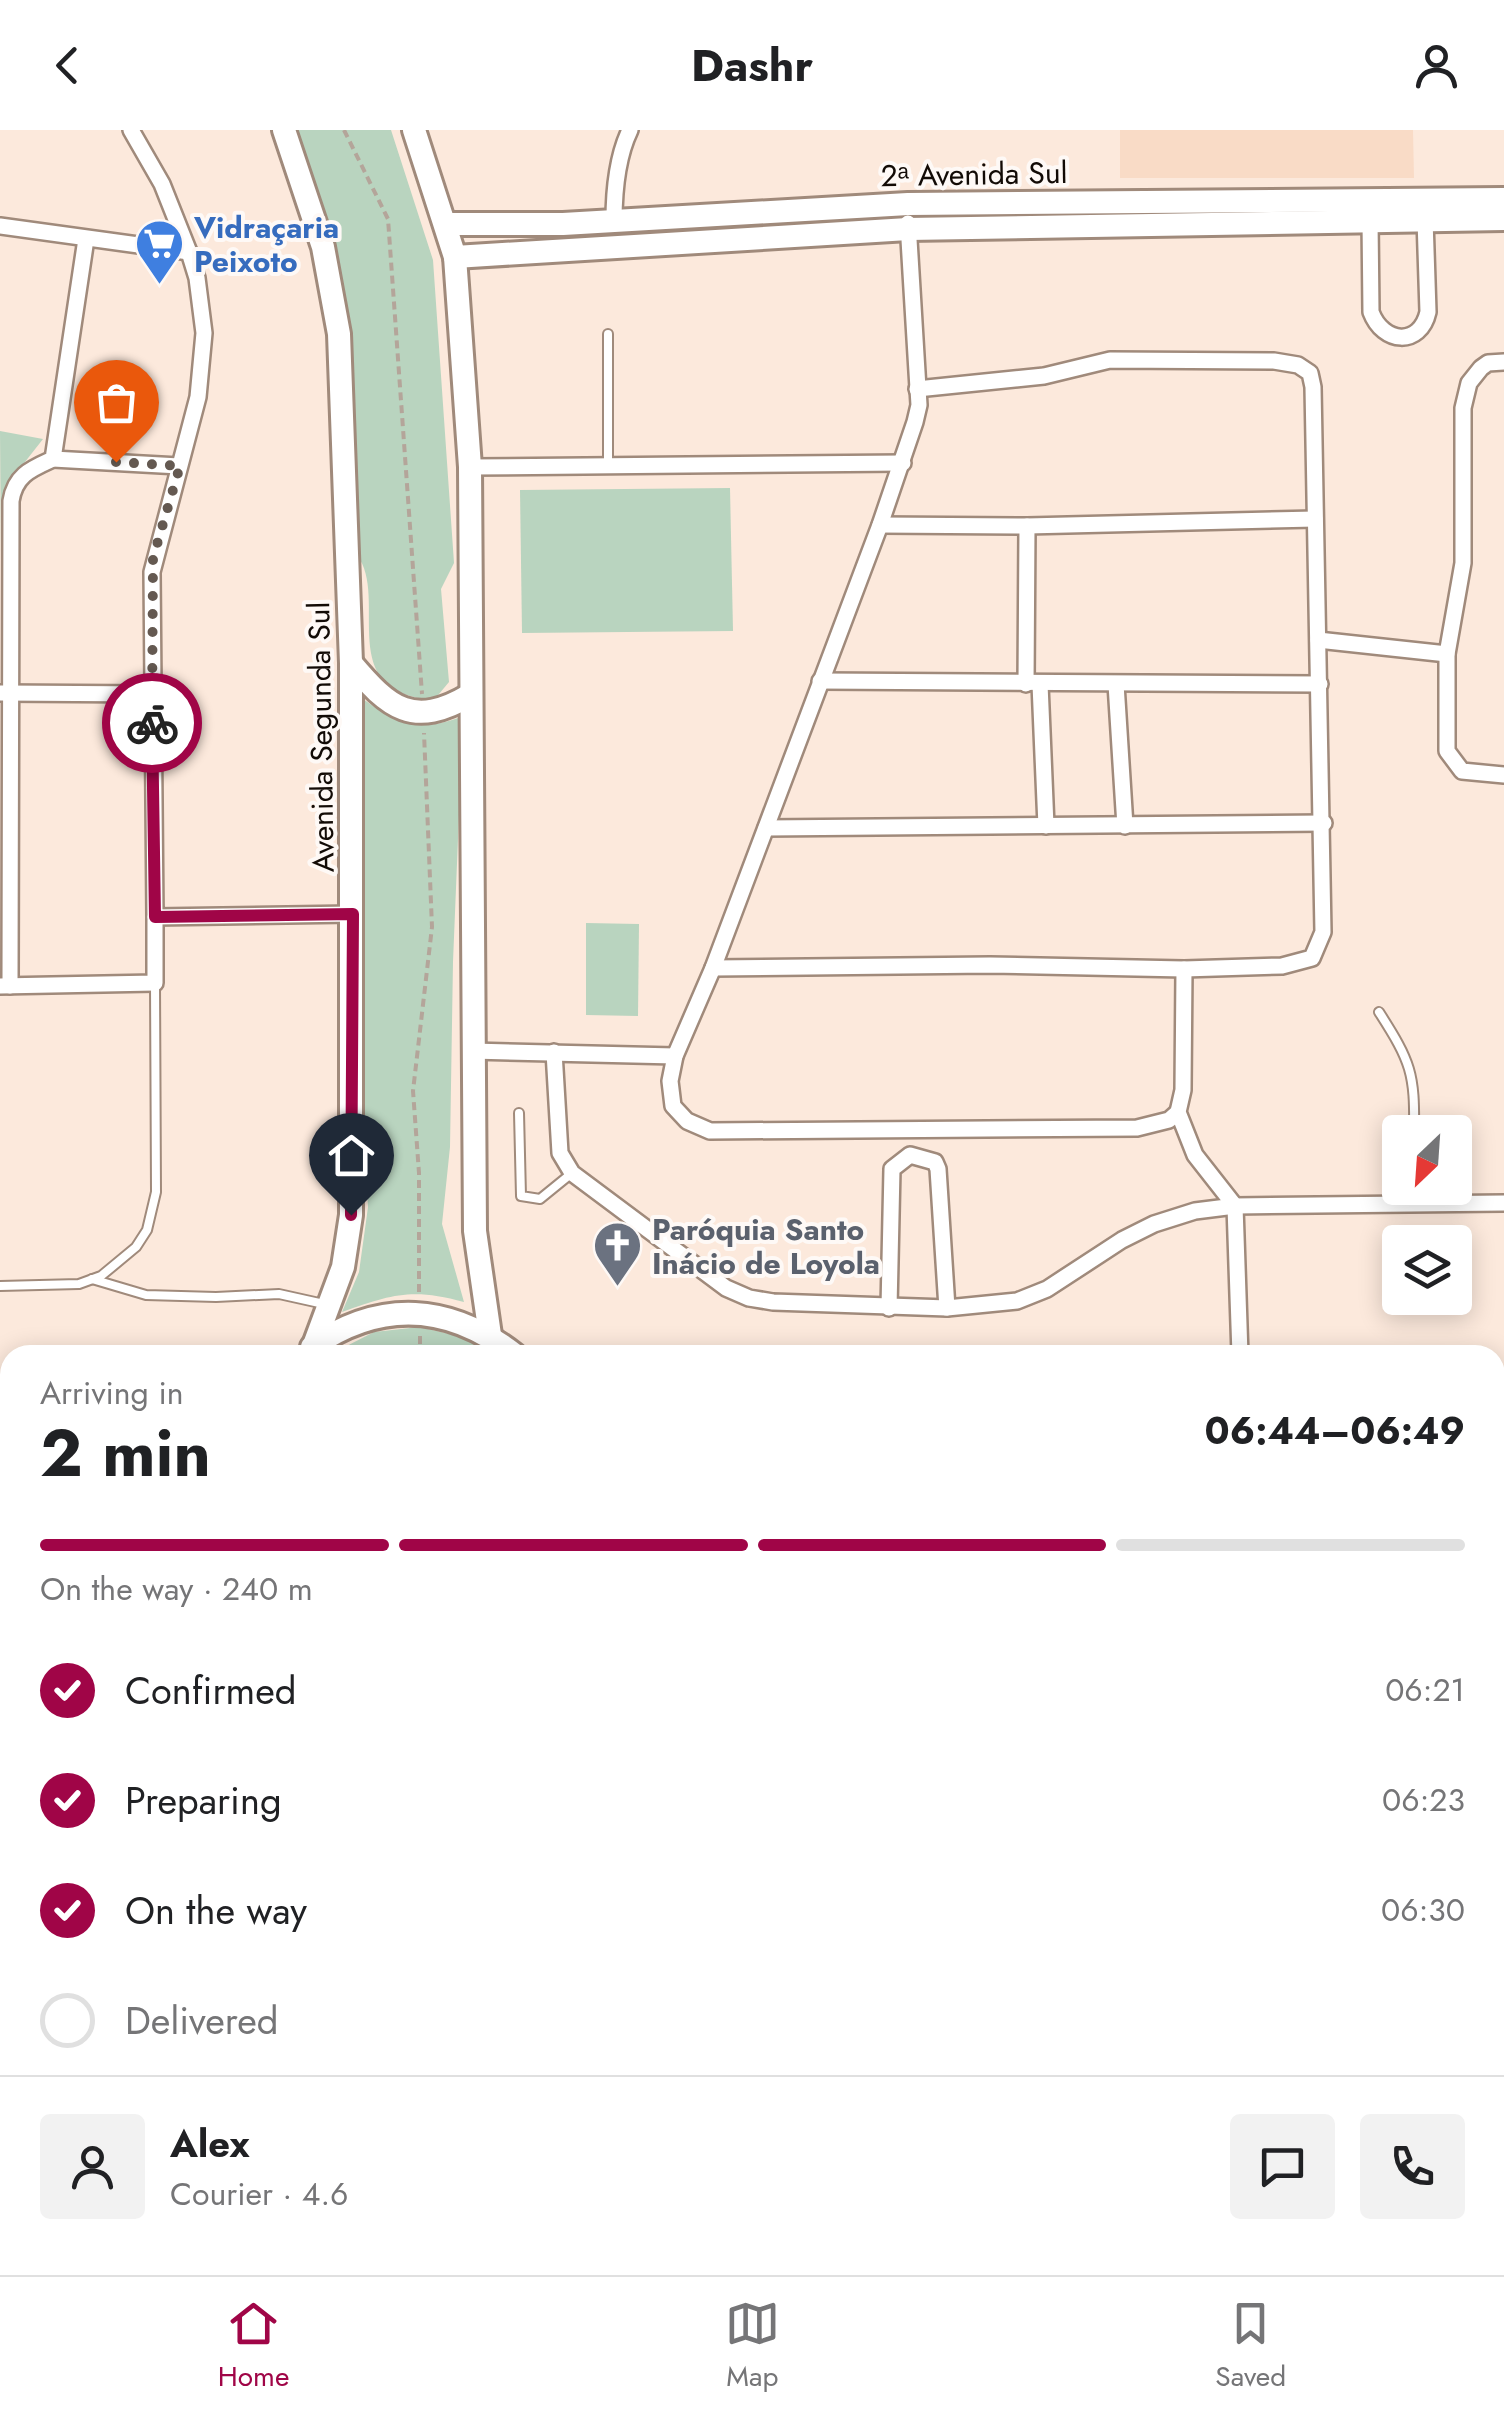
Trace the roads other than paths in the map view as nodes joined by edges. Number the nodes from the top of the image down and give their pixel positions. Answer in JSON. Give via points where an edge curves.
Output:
{"nodes":[{"id":1,"x":131,"y":130,"type":"edge"},
{"id":2,"x":284,"y":130,"type":"edge"},
{"id":3,"x":414,"y":130,"type":"edge"},
{"id":4,"x":630,"y":130,"type":"edge"},
{"id":5,"x":1504,"y":199,"type":"edge"},
{"id":6,"x":908,"y":204,"type":"junction"},
{"id":7,"x":1425,"y":219,"type":"junction"},
{"id":8,"x":1504,"y":219,"type":"edge"},
{"id":9,"x":1370,"y":220,"type":"junction"},
{"id":10,"x":614,"y":221,"type":"junction"},
{"id":11,"x":446,"y":224,"type":"junction"},
{"id":12,"x":0,"y":226,"type":"edge"},
{"id":13,"x":908,"y":228,"type":"junction"},
{"id":14,"x":86,"y":239,"type":"junction"},
{"id":15,"x":189,"y":252,"type":"junction"},
{"id":16,"x":455,"y":256,"type":"junction"},
{"id":17,"x":608,"y":334,"type":"dead end"},
{"id":18,"x":1504,"y":362,"type":"edge"},
{"id":19,"x":918,"y":389,"type":"junction"},
{"id":20,"x":53,"y":459,"type":"junction"},
{"id":21,"x":903,"y":463,"type":"junction"},
{"id":22,"x":180,"y":466,"type":"junction"},
{"id":23,"x":608,"y":466,"type":"junction"},
{"id":24,"x":470,"y":467,"type":"junction"},
{"id":25,"x":1315,"y":519,"type":"junction"},
{"id":26,"x":880,"y":525,"type":"junction"},
{"id":27,"x":1027,"y":526,"type":"junction"},
{"id":28,"x":1318,"y":640,"type":"junction"},
{"id":29,"x":1446,"y":654,"type":"junction"},
{"id":30,"x":351,"y":664,"type":"junction"},
{"id":31,"x":820,"y":681,"type":"junction"},
{"id":32,"x":1033,"y":684,"type":"junction"},
{"id":33,"x":1116,"y":684,"type":"junction"},
{"id":34,"x":1320,"y":684,"type":"junction"},
{"id":35,"x":5,"y":694,"type":"edge"},
{"id":36,"x":152,"y":694,"type":"junction"},
{"id":37,"x":470,"y":695,"type":"junction"},
{"id":38,"x":1504,"y":775,"type":"edge"},
{"id":39,"x":1324,"y":823,"type":"junction"},
{"id":40,"x":1046,"y":826,"type":"junction"},
{"id":41,"x":1125,"y":826,"type":"junction"},
{"id":42,"x":766,"y":828,"type":"junction"},
{"id":43,"x":353,"y":914,"type":"junction"},
{"id":44,"x":155,"y":917,"type":"junction"},
{"id":45,"x":713,"y":968,"type":"junction"},
{"id":46,"x":1184,"y":969,"type":"junction"},
{"id":47,"x":155,"y":983,"type":"junction"},
{"id":48,"x":5,"y":986,"type":"edge"},
{"id":49,"x":1379,"y":1012,"type":"dead end"},
{"id":50,"x":472,"y":1050,"type":"junction"},
{"id":51,"x":554,"y":1052,"type":"junction"},
{"id":52,"x":675,"y":1056,"type":"junction"},
{"id":53,"x":1178,"y":1112,"type":"junction"},
{"id":54,"x":519,"y":1113,"type":"dead end"},
{"id":55,"x":1414,"y":1115,"type":"edge"},
{"id":56,"x":572,"y":1173,"type":"junction"},
{"id":57,"x":1382,"y":1198,"type":"edge"},
{"id":58,"x":1472,"y":1201,"type":"edge"},
{"id":59,"x":1504,"y":1203,"type":"edge"},
{"id":60,"x":1234,"y":1206,"type":"junction"},
{"id":61,"x":92,"y":1280,"type":"junction"},
{"id":62,"x":0,"y":1286,"type":"edge"},
{"id":63,"x":329,"y":1305,"type":"junction"},
{"id":64,"x":890,"y":1308,"type":"junction"},
{"id":65,"x":947,"y":1308,"type":"junction"},
{"id":66,"x":490,"y":1335,"type":"junction"},
{"id":67,"x":311,"y":1345,"type":"edge"},
{"id":68,"x":317,"y":1345,"type":"edge"},
{"id":69,"x":502,"y":1345,"type":"edge"},
{"id":70,"x":1240,"y":1345,"type":"edge"}],
"edges":[{"from":1,"to":15,"type":"street"},
{"from":2,"to":30,"type":"main road","name":"Avenida Segunda Sul","via":[[323,247],[340,334]]},
{"from":3,"to":11,"type":"main road"},
{"from":4,"to":10,"type":"street"},
{"from":5,"to":6,"type":"main road","name":"2ᵃ Avenida Sul"},
{"from":6,"to":10,"type":"main road","name":"2ᵃ Avenida Sul"},
{"from":6,"to":13,"type":"street"},
{"from":7,"to":8,"type":"main road","name":"2ᵃ Avenida Sul"},
{"from":7,"to":9,"type":"main road","name":"2ᵃ Avenida Sul"},
{"from":7,"to":9,"type":"street","via":[[1428,312],[1416,334],[1401,336],[1376,326],[1372,312]]},
{"from":9,"to":13,"type":"main road","name":"2ᵃ Avenida Sul"},
{"from":10,"to":11,"type":"main road","name":"2ᵃ Avenida Sul"},
{"from":11,"to":16,"type":"main road"},
{"from":12,"to":14,"type":"street"},
{"from":13,"to":16,"type":"main road","name":"2ᵃ Avenida Sul"},
{"from":13,"to":19,"type":"street"},
{"from":14,"to":15,"type":"street"},
{"from":14,"to":20,"type":"street"},
{"from":15,"to":22,"type":"street","via":[[204,334],[198,396]]},
{"from":16,"to":24,"type":"main road"},
{"from":17,"to":23,"type":"lane"},
{"from":18,"to":29,"type":"street","via":[[1481,368],[1466,392],[1464,563]]},
{"from":19,"to":21,"type":"street"},
{"from":19,"to":25,"type":"street","via":[[1044,376],[1110,360],[1288,362],[1312,379]]},
{"from":20,"to":22,"type":"street"},
{"from":20,"to":35,"type":"street","via":[[20,477],[10,501]]},
{"from":21,"to":23,"type":"street"},
{"from":21,"to":26,"type":"street"},
{"from":22,"to":36,"type":"street","via":[[153,558]]},
{"from":23,"to":24,"type":"street"},
{"from":24,"to":37,"type":"main road"},
{"from":25,"to":27,"type":"street"},
{"from":25,"to":28,"type":"street"},
{"from":26,"to":27,"type":"street"},
{"from":26,"to":31,"type":"street"},
{"from":27,"to":32,"type":"street"},
{"from":28,"to":29,"type":"street"},
{"from":28,"to":34,"type":"street"},
{"from":29,"to":38,"type":"street","via":[[1447,751],[1462,771]]},
{"from":30,"to":37,"type":"main road","via":[[396,707],[424,714]]},
{"from":30,"to":43,"type":"main road","name":"Avenida Segunda Sul"},
{"from":31,"to":32,"type":"street"},
{"from":31,"to":42,"type":"street"},
{"from":32,"to":33,"type":"street"},
{"from":32,"to":40,"type":"street"},
{"from":33,"to":34,"type":"street"},
{"from":33,"to":41,"type":"street"},
{"from":34,"to":39,"type":"street"},
{"from":35,"to":36,"type":"street"},
{"from":35,"to":48,"type":"street"},
{"from":36,"to":44,"type":"street"},
{"from":37,"to":50,"type":"main road"},
{"from":39,"to":41,"type":"street"},
{"from":39,"to":46,"type":"street","via":[[1324,932],[1312,958],[1282,966]]},
{"from":40,"to":41,"type":"street"},
{"from":40,"to":42,"type":"street"},
{"from":42,"to":45,"type":"street"},
{"from":43,"to":44,"type":"street"},
{"from":43,"to":63,"type":"main road","name":"Avenida Segunda Sul","via":[[351,1215]]},
{"from":44,"to":47,"type":"street"},
{"from":45,"to":46,"type":"street"},
{"from":45,"to":52,"type":"street"},
{"from":46,"to":53,"type":"street"},
{"from":47,"to":48,"type":"street"},
{"from":47,"to":61,"type":"lane","via":[[154,1210],[136,1247]]},
{"from":49,"to":55,"type":"lane","via":[[1404,1052]]},
{"from":50,"to":51,"type":"street"},
{"from":50,"to":66,"type":"main road","via":[[475,1231]]},
{"from":51,"to":52,"type":"street"},
{"from":51,"to":56,"type":"street","via":[[560,1153]]},
{"from":52,"to":53,"type":"street","via":[[673,1106],[710,1131],[1137,1128]]},
{"from":53,"to":60,"type":"street","via":[[1195,1156]]},
{"from":54,"to":56,"type":"lane","via":[[521,1196],[540,1199]]},
{"from":56,"to":64,"type":"street","via":[[694,1267],[748,1298]]},
{"from":57,"to":60,"type":"street"},
{"from":58,"to":59,"type":"street"},
{"from":60,"to":65,"type":"street","via":[[1154,1224],[1017,1301]]},
{"from":60,"to":70,"type":"street"},
{"from":61,"to":62,"type":"lane"},
{"from":61,"to":63,"type":"lane","via":[[146,1296],[278,1294]]},
{"from":63,"to":67,"type":"main road","name":"Avenida Segunda Sul"},
{"from":64,"to":65,"type":"street"},
{"from":64,"to":65,"type":"street","via":[[892,1168],[910,1155],[938,1169]]},
{"from":66,"to":68,"type":"main road","via":[[419,1313],[382,1315],[346,1326]]},
{"from":66,"to":69,"type":"main road"}]}
